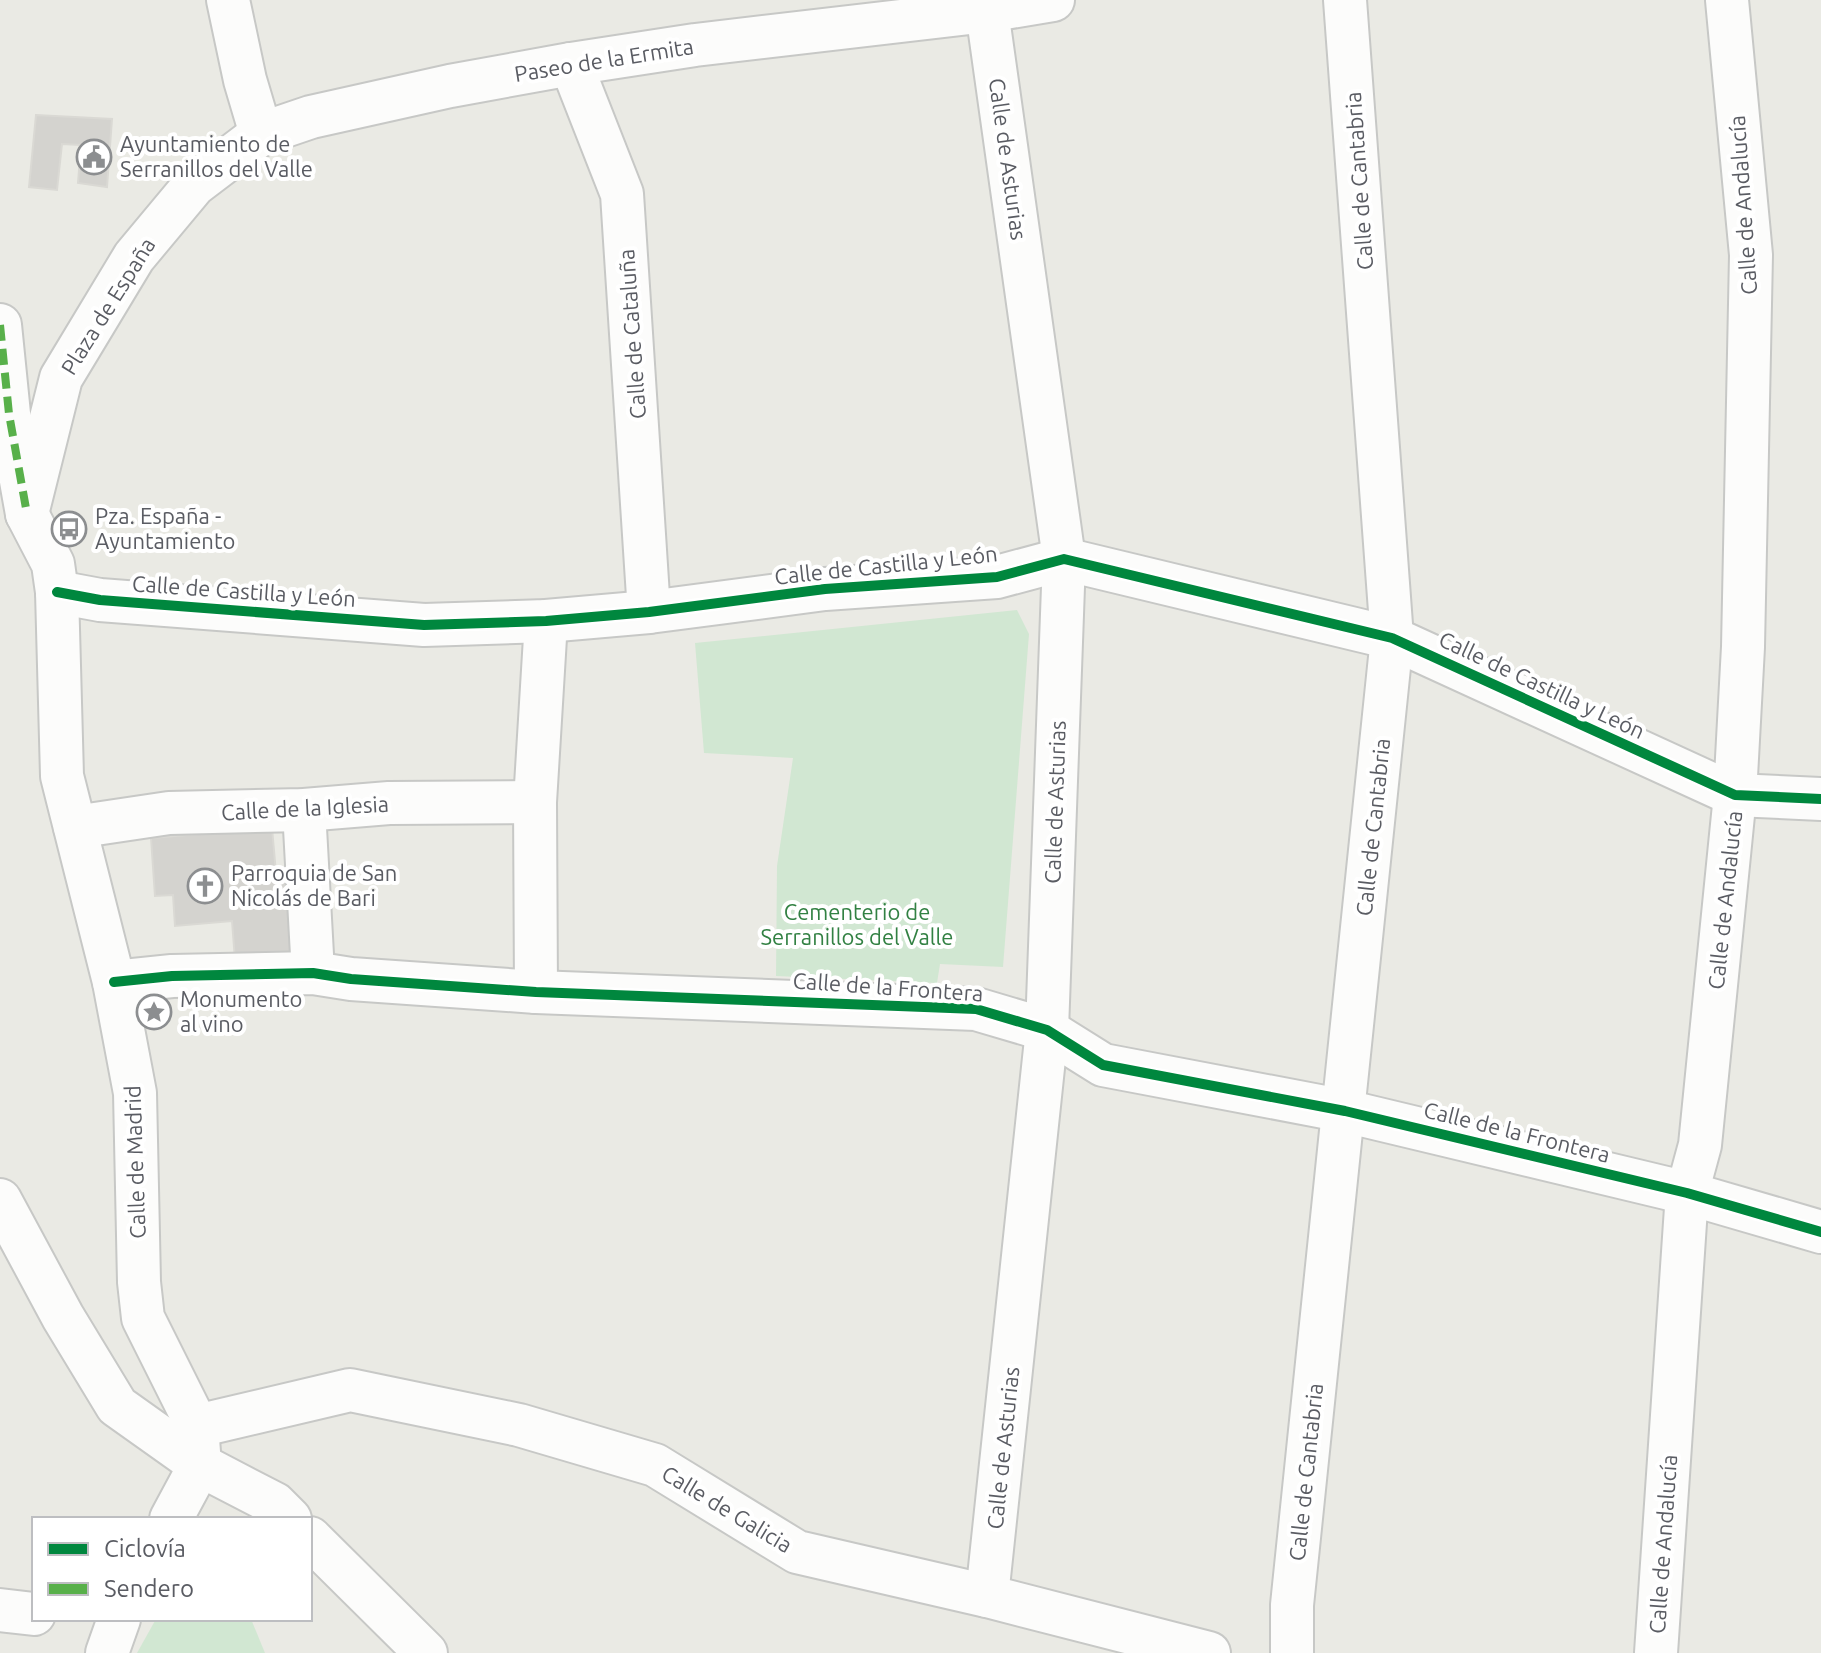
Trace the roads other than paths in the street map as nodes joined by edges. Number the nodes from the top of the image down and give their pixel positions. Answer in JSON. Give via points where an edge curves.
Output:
{"nodes":[{"id":1,"x":228,"y":0,"type":"edge"},
{"id":2,"x":1053,"y":0,"type":"edge"},
{"id":3,"x":1345,"y":0,"type":"edge"},
{"id":4,"x":1727,"y":0,"type":"edge"},
{"id":5,"x":987,"y":11,"type":"junction"},
{"id":6,"x":571,"y":64,"type":"junction"},
{"id":7,"x":261,"y":134,"type":"junction"},
{"id":8,"x":182,"y":199,"type":"joint"},
{"id":9,"x":0,"y":325,"type":"edge"},
{"id":10,"x":14,"y":518,"type":"edge"},
{"id":11,"x":1064,"y":559,"type":"junction"},
{"id":12,"x":57,"y":592,"type":"junction"},
{"id":13,"x":649,"y":612,"type":"junction"},
{"id":14,"x":546,"y":621,"type":"junction"},
{"id":15,"x":1392,"y":638,"type":"junction"},
{"id":16,"x":1735,"y":795,"type":"junction"},
{"id":17,"x":1821,"y":799,"type":"edge"},
{"id":18,"x":535,"y":802,"type":"junction"},
{"id":19,"x":304,"y":810,"type":"junction"},
{"id":20,"x":75,"y":827,"type":"junction"},
{"id":21,"x":313,"y":973,"type":"junction"},
{"id":22,"x":114,"y":982,"type":"junction"},
{"id":23,"x":536,"y":992,"type":"junction"},
{"id":24,"x":1047,"y":1030,"type":"junction"},
{"id":25,"x":1345,"y":1111,"type":"junction"},
{"id":26,"x":1687,"y":1193,"type":"junction"},
{"id":27,"x":0,"y":1200,"type":"edge"},
{"id":28,"x":1821,"y":1232,"type":"edge"},
{"id":29,"x":199,"y":1445,"type":"junction"},
{"id":30,"x":172,"y":1517,"type":"edge"},
{"id":31,"x":288,"y":1517,"type":"edge"},
{"id":32,"x":312,"y":1540,"type":"edge"},
{"id":33,"x":987,"y":1596,"type":"junction"},
{"id":34,"x":0,"y":1610,"type":"edge"},
{"id":35,"x":32,"y":1614,"type":"edge"},
{"id":36,"x":118,"y":1621,"type":"edge"},
{"id":37,"x":107,"y":1653,"type":"edge"},
{"id":38,"x":426,"y":1653,"type":"edge"},
{"id":39,"x":1209,"y":1653,"type":"edge"},
{"id":40,"x":1292,"y":1653,"type":"edge"},
{"id":41,"x":1656,"y":1653,"type":"edge"}],
"edges":[{"from":1,"to":7,"type":"street"},
{"from":2,"to":5,"type":"street","name":"Paseo de la Ermita"},
{"from":3,"to":15,"type":"street","name":"Calle de Cantabria"},
{"from":4,"to":16,"type":"street","name":"Calle de Andalucía","via":[[1751,255]]},
{"from":5,"to":6,"type":"street","name":"Paseo de la Ermita"},
{"from":5,"to":11,"type":"street","name":"Calle de Asturias"},
{"from":6,"to":7,"type":"street","name":"Paseo de la Ermita","via":[[311,117]]},
{"from":6,"to":13,"type":"street","name":"Calle de Cataluña","via":[[622,194]]},
{"from":7,"to":8,"type":"street","name":"Paseo de la Ermita"},
{"from":8,"to":10,"type":"street","name":"Plaza de España","via":[[134,257],[61,378]]},
{"from":9,"to":10,"type":"street","name":"Calle de Madrid"},
{"from":10,"to":12,"type":"street","name":"Calle de Madrid","via":[[53,564]]},
{"from":11,"to":13,"type":"street","name":"Calle de Castilla y León","via":[[997,577],[825,589]]},
{"from":11,"to":15,"type":"street","name":"Calle de Castilla y León"},
{"from":11,"to":24,"type":"street","name":"Calle de Asturias"},
{"from":12,"to":14,"type":"street","name":"Calle de Castilla y León","via":[[100,600],[424,625]]},
{"from":12,"to":20,"type":"street","name":"Calle de Madrid","via":[[62,776]]},
{"from":13,"to":14,"type":"street","name":"Calle de Castilla y León"},
{"from":14,"to":18,"type":"street"},
{"from":15,"to":16,"type":"street","name":"Calle de Castilla y León"},
{"from":15,"to":25,"type":"street","name":"Calle de Cantabria"},
{"from":16,"to":17,"type":"street","name":"Calle de Castilla y León"},
{"from":16,"to":26,"type":"street","name":"Calle de Andalucía","via":[[1700,1145]]},
{"from":18,"to":19,"type":"street","name":"Calle de la Iglesia","via":[[389,803]]},
{"from":18,"to":23,"type":"street"},
{"from":19,"to":20,"type":"street","name":"Calle de la Iglesia","via":[[169,813]]},
{"from":19,"to":21,"type":"street"},
{"from":20,"to":22,"type":"street","name":"Calle de Madrid"},
{"from":21,"to":22,"type":"street","name":"Calle de la Frontera"},
{"from":21,"to":23,"type":"street","name":"Calle de la Frontera"},
{"from":22,"to":29,"type":"street","name":"Calle de Madrid","via":[[135,1093],[143,1318]]},
{"from":23,"to":24,"type":"street","name":"Calle de la Frontera","via":[[976,1009]]},
{"from":24,"to":25,"type":"street","name":"Calle de la Frontera","via":[[1103,1065]]},
{"from":24,"to":33,"type":"street","name":"Calle de Asturias"},
{"from":25,"to":26,"type":"street","name":"Calle de la Frontera"},
{"from":25,"to":40,"type":"street","name":"Calle de Cantabria","via":[[1292,1605]]},
{"from":26,"to":28,"type":"street","name":"Calle de la Frontera"},
{"from":26,"to":41,"type":"street","name":"Calle de Andalucía"},
{"from":27,"to":29,"type":"street","via":[[117,1406]]},
{"from":29,"to":30,"type":"street"},
{"from":29,"to":31,"type":"street"},
{"from":29,"to":33,"type":"street","name":"Calle de Galicia","via":[[350,1390],[519,1425],[655,1465],[797,1552]]},
{"from":32,"to":38,"type":"street"},
{"from":33,"to":39,"type":"street","name":"Calle de Galicia"},
{"from":34,"to":35,"type":"street"},
{"from":36,"to":37,"type":"street"}]}
